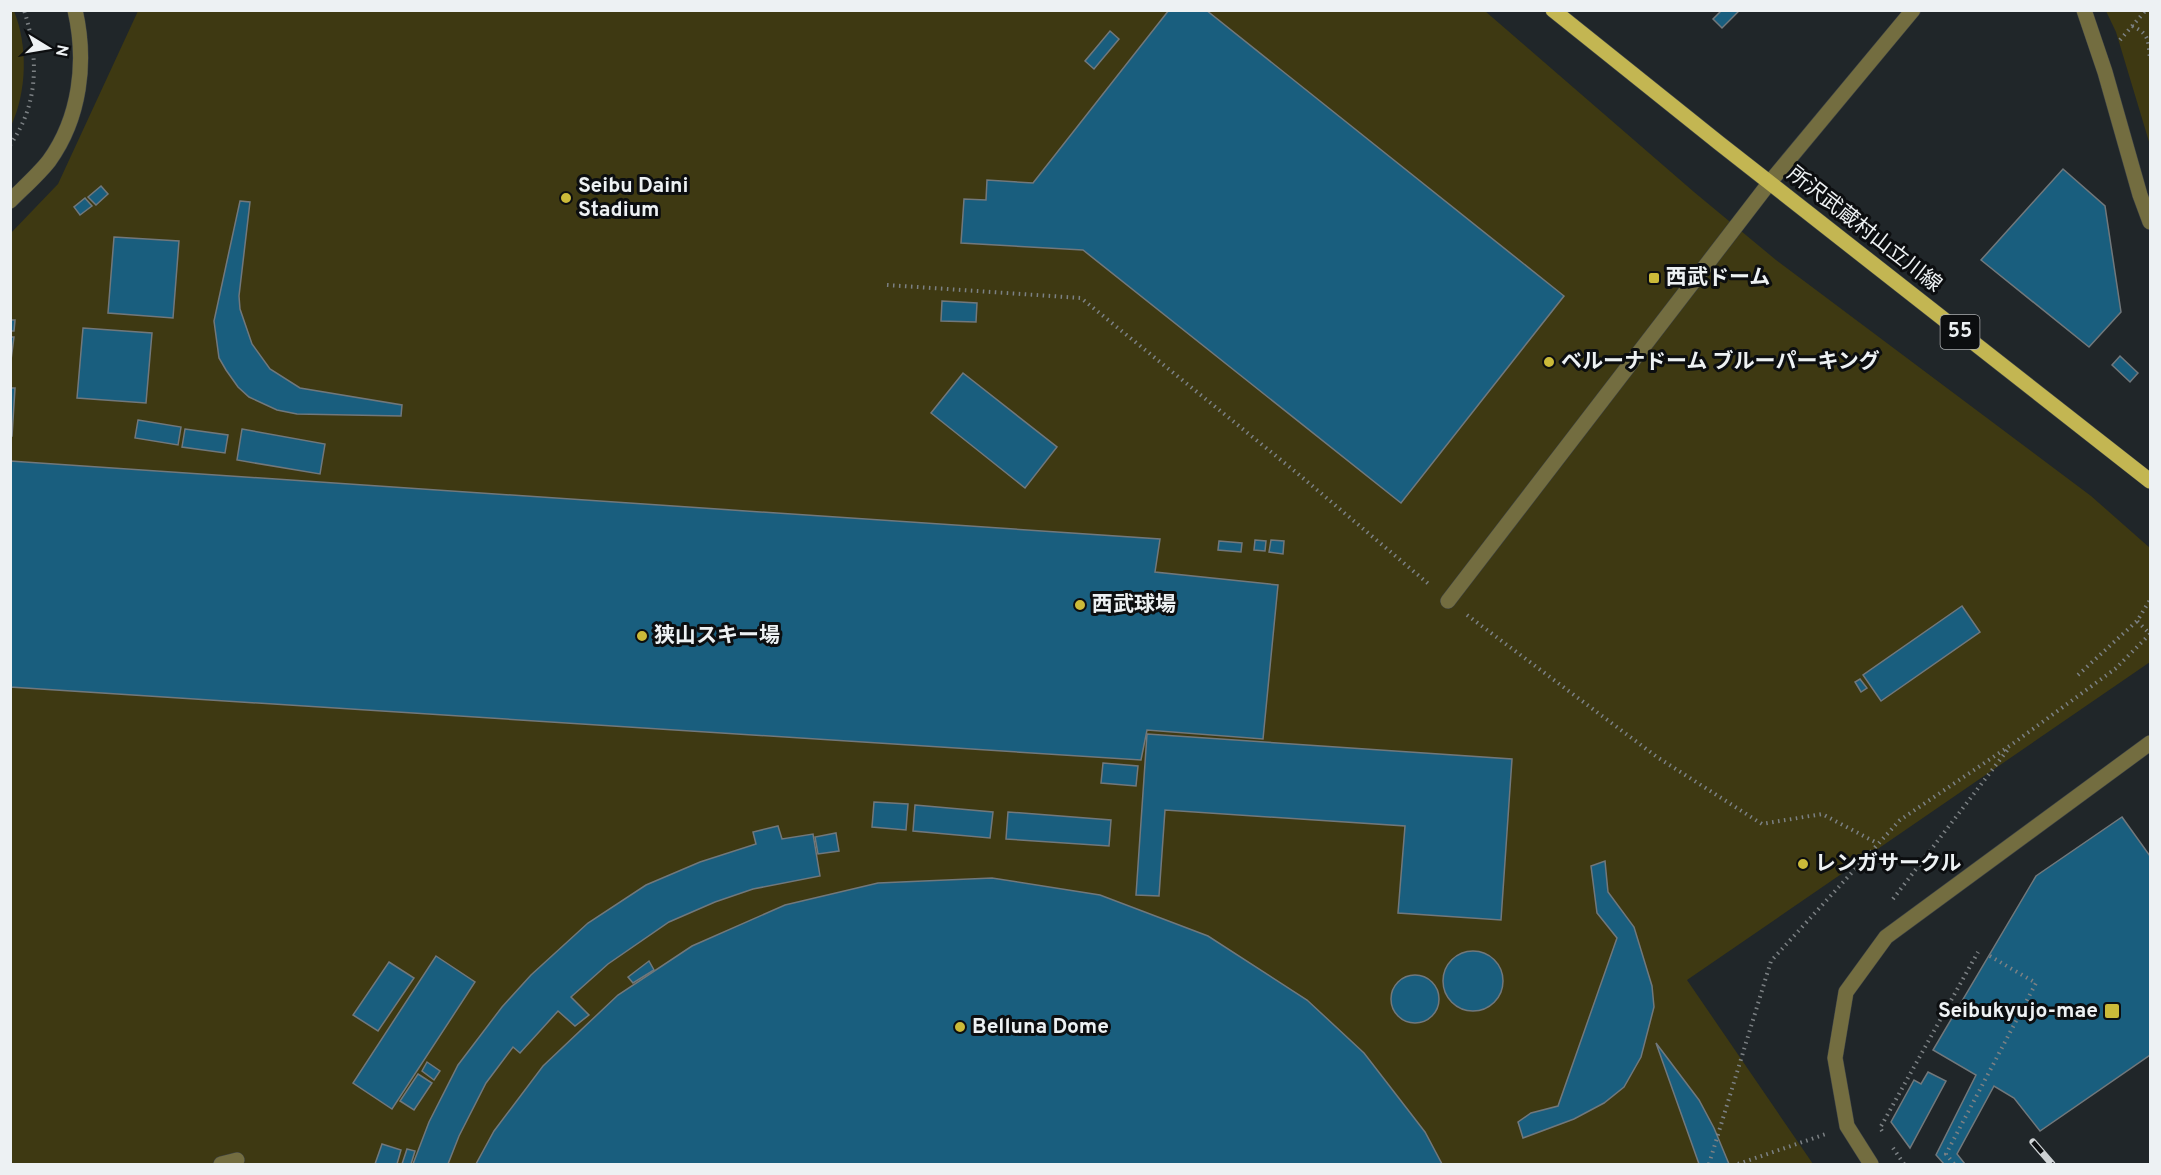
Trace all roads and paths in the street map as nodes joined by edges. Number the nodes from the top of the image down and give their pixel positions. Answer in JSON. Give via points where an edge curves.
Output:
{"nodes":[{"id":1,"x":24,"y":10,"type":"edge"},
{"id":2,"x":75,"y":10,"type":"edge"},
{"id":3,"x":1553,"y":10,"type":"edge"},
{"id":4,"x":1913,"y":10,"type":"edge"},
{"id":5,"x":2084,"y":10,"type":"edge"},
{"id":6,"x":2146,"y":10,"type":"edge"},
{"id":7,"x":1571,"y":17,"type":"edge"},
{"id":8,"x":2136,"y":21,"type":"dead end"},
{"id":9,"x":2132,"y":26,"type":"dead end"},
{"id":10,"x":2151,"y":58,"type":"edge"},
{"id":11,"x":10,"y":145,"type":"edge"},
{"id":12,"x":1770,"y":182,"type":"junction"},
{"id":13,"x":10,"y":201,"type":"edge"},
{"id":14,"x":2151,"y":222,"type":"edge"},
{"id":15,"x":887,"y":285,"type":"dead end"},
{"id":16,"x":2151,"y":481,"type":"edge"},
{"id":17,"x":2151,"y":600,"type":"edge"},
{"id":18,"x":1448,"y":601,"type":"junction"},
{"id":19,"x":2137,"y":621,"type":"junction"},
{"id":20,"x":2078,"y":675,"type":"dead end"},
{"id":21,"x":2151,"y":743,"type":"edge"},
{"id":22,"x":2011,"y":745,"type":"junction"},
{"id":23,"x":1877,"y":843,"type":"junction"},
{"id":24,"x":1892,"y":900,"type":"dead end"},
{"id":25,"x":1977,"y":952,"type":"dead end"},
{"id":26,"x":1988,"y":955,"type":"dead end"},
{"id":27,"x":1847,"y":1126,"type":"junction"},
{"id":28,"x":1886,"y":1137,"type":"dead end"},
{"id":29,"x":1892,"y":1146,"type":"dead end"},
{"id":30,"x":237,"y":1160,"type":"dead end"},
{"id":31,"x":221,"y":1164,"type":"edge"},
{"id":32,"x":1709,"y":1164,"type":"edge"},
{"id":33,"x":1738,"y":1164,"type":"edge"},
{"id":34,"x":1871,"y":1164,"type":"edge"},
{"id":35,"x":1904,"y":1164,"type":"edge"},
{"id":36,"x":1954,"y":1164,"type":"edge"}],
"edges":[{"from":1,"to":11,"type":"path","via":[[35,57],[33,91],[22,126]]},
{"from":2,"to":13,"type":"street","via":[[80,63],[76,105],[48,161]]},
{"from":3,"to":7,"type":"main road","name":"所沢武蔵村山立川線","number":"55"},
{"from":4,"to":12,"type":"street"},
{"from":5,"to":14,"type":"street"},
{"from":6,"to":8,"type":"path"},
{"from":7,"to":12,"type":"main road","name":"所沢武蔵村山立川線","number":"55"},
{"from":9,"to":10,"type":"path","via":[[2149,41]]},
{"from":12,"to":16,"type":"main road","name":"所沢武蔵村山立川線","number":"55"},
{"from":12,"to":18,"type":"street"},
{"from":15,"to":18,"type":"path","via":[[1081,298]]},
{"from":17,"to":19,"type":"path"},
{"from":18,"to":23,"type":"path","via":[[1657,757],[1762,824],[1822,814]]},
{"from":19,"to":20,"type":"path"},
{"from":19,"to":22,"type":"path","via":[[2151,634],[2115,669]]},
{"from":21,"to":27,"type":"street","via":[[1886,937],[1846,992],[1835,1058]]},
{"from":22,"to":23,"type":"path","via":[[1900,820]]},
{"from":22,"to":24,"type":"path"},
{"from":23,"to":32,"type":"path","via":[[1771,961]]},
{"from":25,"to":28,"type":"path","via":[[1880,1128]]},
{"from":26,"to":36,"type":"path","via":[[2036,983],[1946,1154]]},
{"from":27,"to":33,"type":"path"},
{"from":27,"to":34,"type":"street"},
{"from":29,"to":35,"type":"path"},
{"from":30,"to":31,"type":"street"}]}
